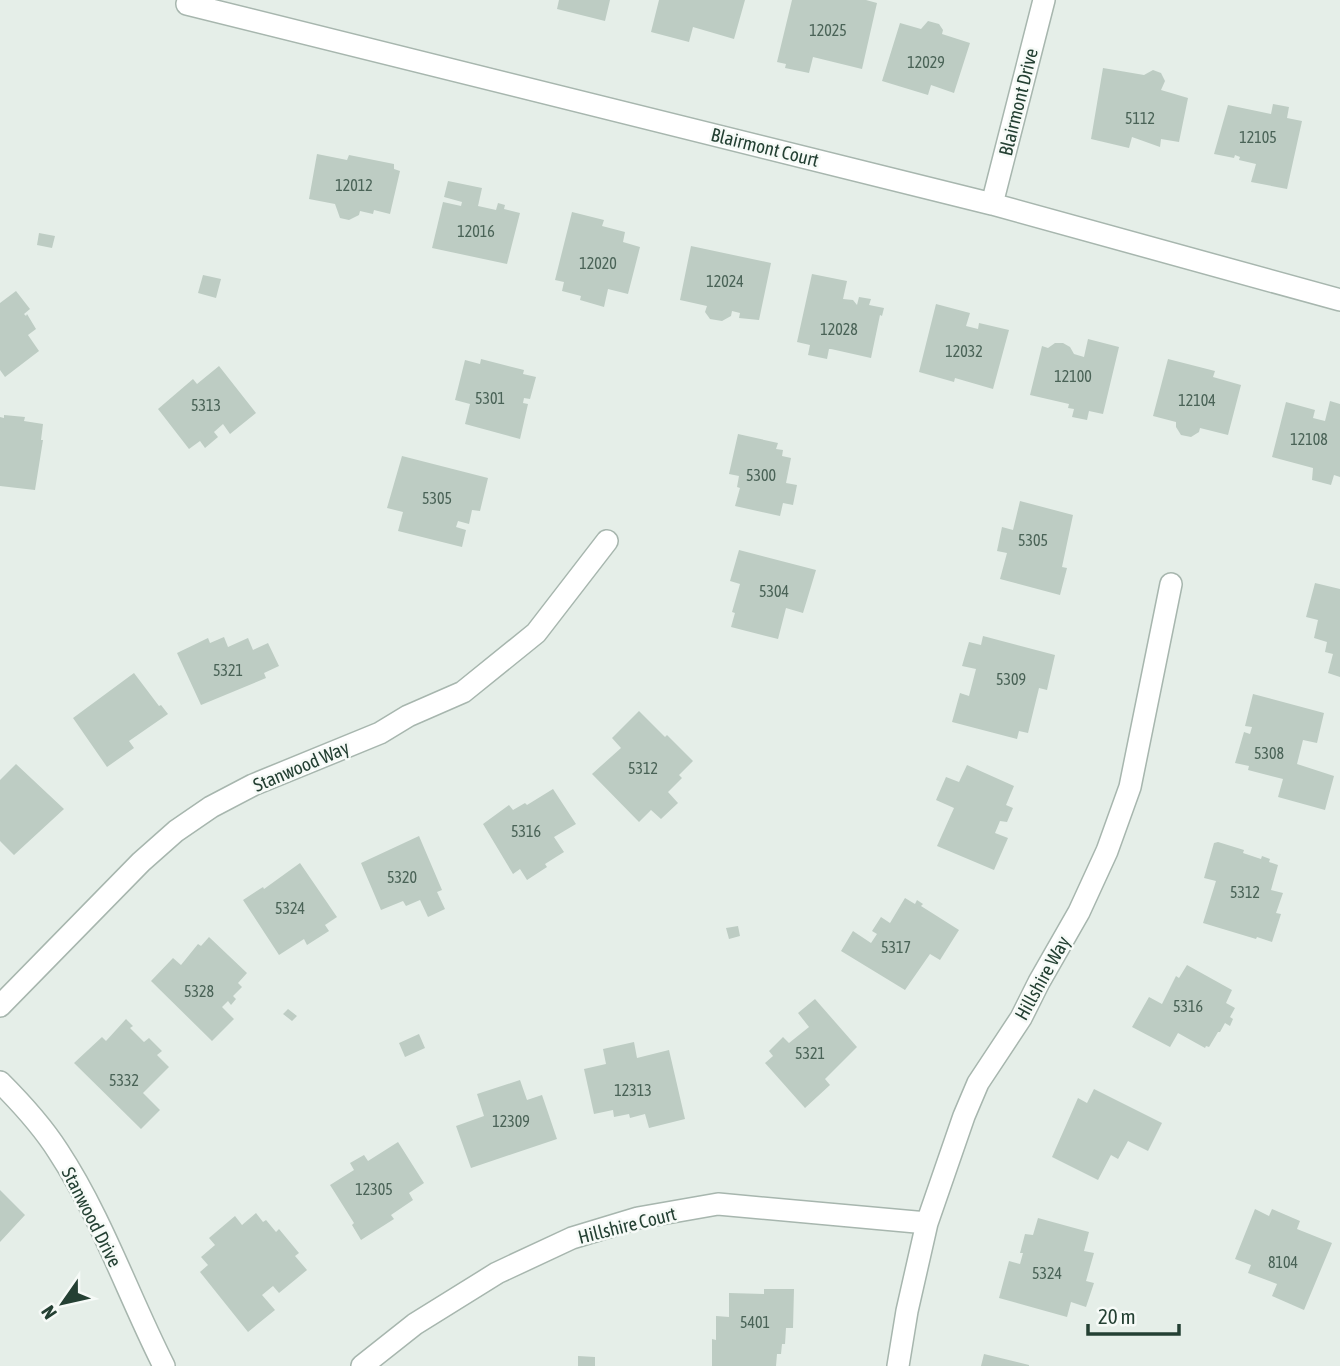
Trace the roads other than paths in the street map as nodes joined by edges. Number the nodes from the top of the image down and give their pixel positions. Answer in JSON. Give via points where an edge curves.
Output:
{"nodes":[{"id":1,"x":1044,"y":0,"type":"edge"},
{"id":2,"x":187,"y":4,"type":"dead end"},
{"id":3,"x":992,"y":204,"type":"junction"},
{"id":4,"x":1340,"y":300,"type":"edge"},
{"id":5,"x":607,"y":541,"type":"dead end"},
{"id":6,"x":1171,"y":584,"type":"dead end"},
{"id":7,"x":0,"y":1006,"type":"edge"},
{"id":8,"x":0,"y":1082,"type":"edge"},
{"id":9,"x":927,"y":1223,"type":"junction"},
{"id":10,"x":164,"y":1366,"type":"edge"},
{"id":11,"x":362,"y":1366,"type":"edge"},
{"id":12,"x":898,"y":1366,"type":"edge"}],
"edges":[{"from":1,"to":3,"type":"street","name":"Blairmont Drive"},
{"from":2,"to":3,"type":"street","name":"Blairmont Court"},
{"from":3,"to":4,"type":"street","name":"Blairmont Court"},
{"from":5,"to":7,"type":"street","name":"Stanwood Way","via":[[536,633],[483,677],[463,692],[380,733],[211,807],[141,863]]},
{"from":6,"to":9,"type":"street","name":"Hillshire Way","via":[[1130,787],[1107,851],[1021,1018],[978,1083]]},
{"from":8,"to":10,"type":"street","name":"Stanwood Drive","via":[[58,1150],[91,1208]]},
{"from":9,"to":11,"type":"street","name":"Hillshire Court","via":[[718,1204],[638,1218],[572,1238],[497,1273],[415,1324]]},
{"from":9,"to":12,"type":"street","name":"Hillshire Way"}]}
